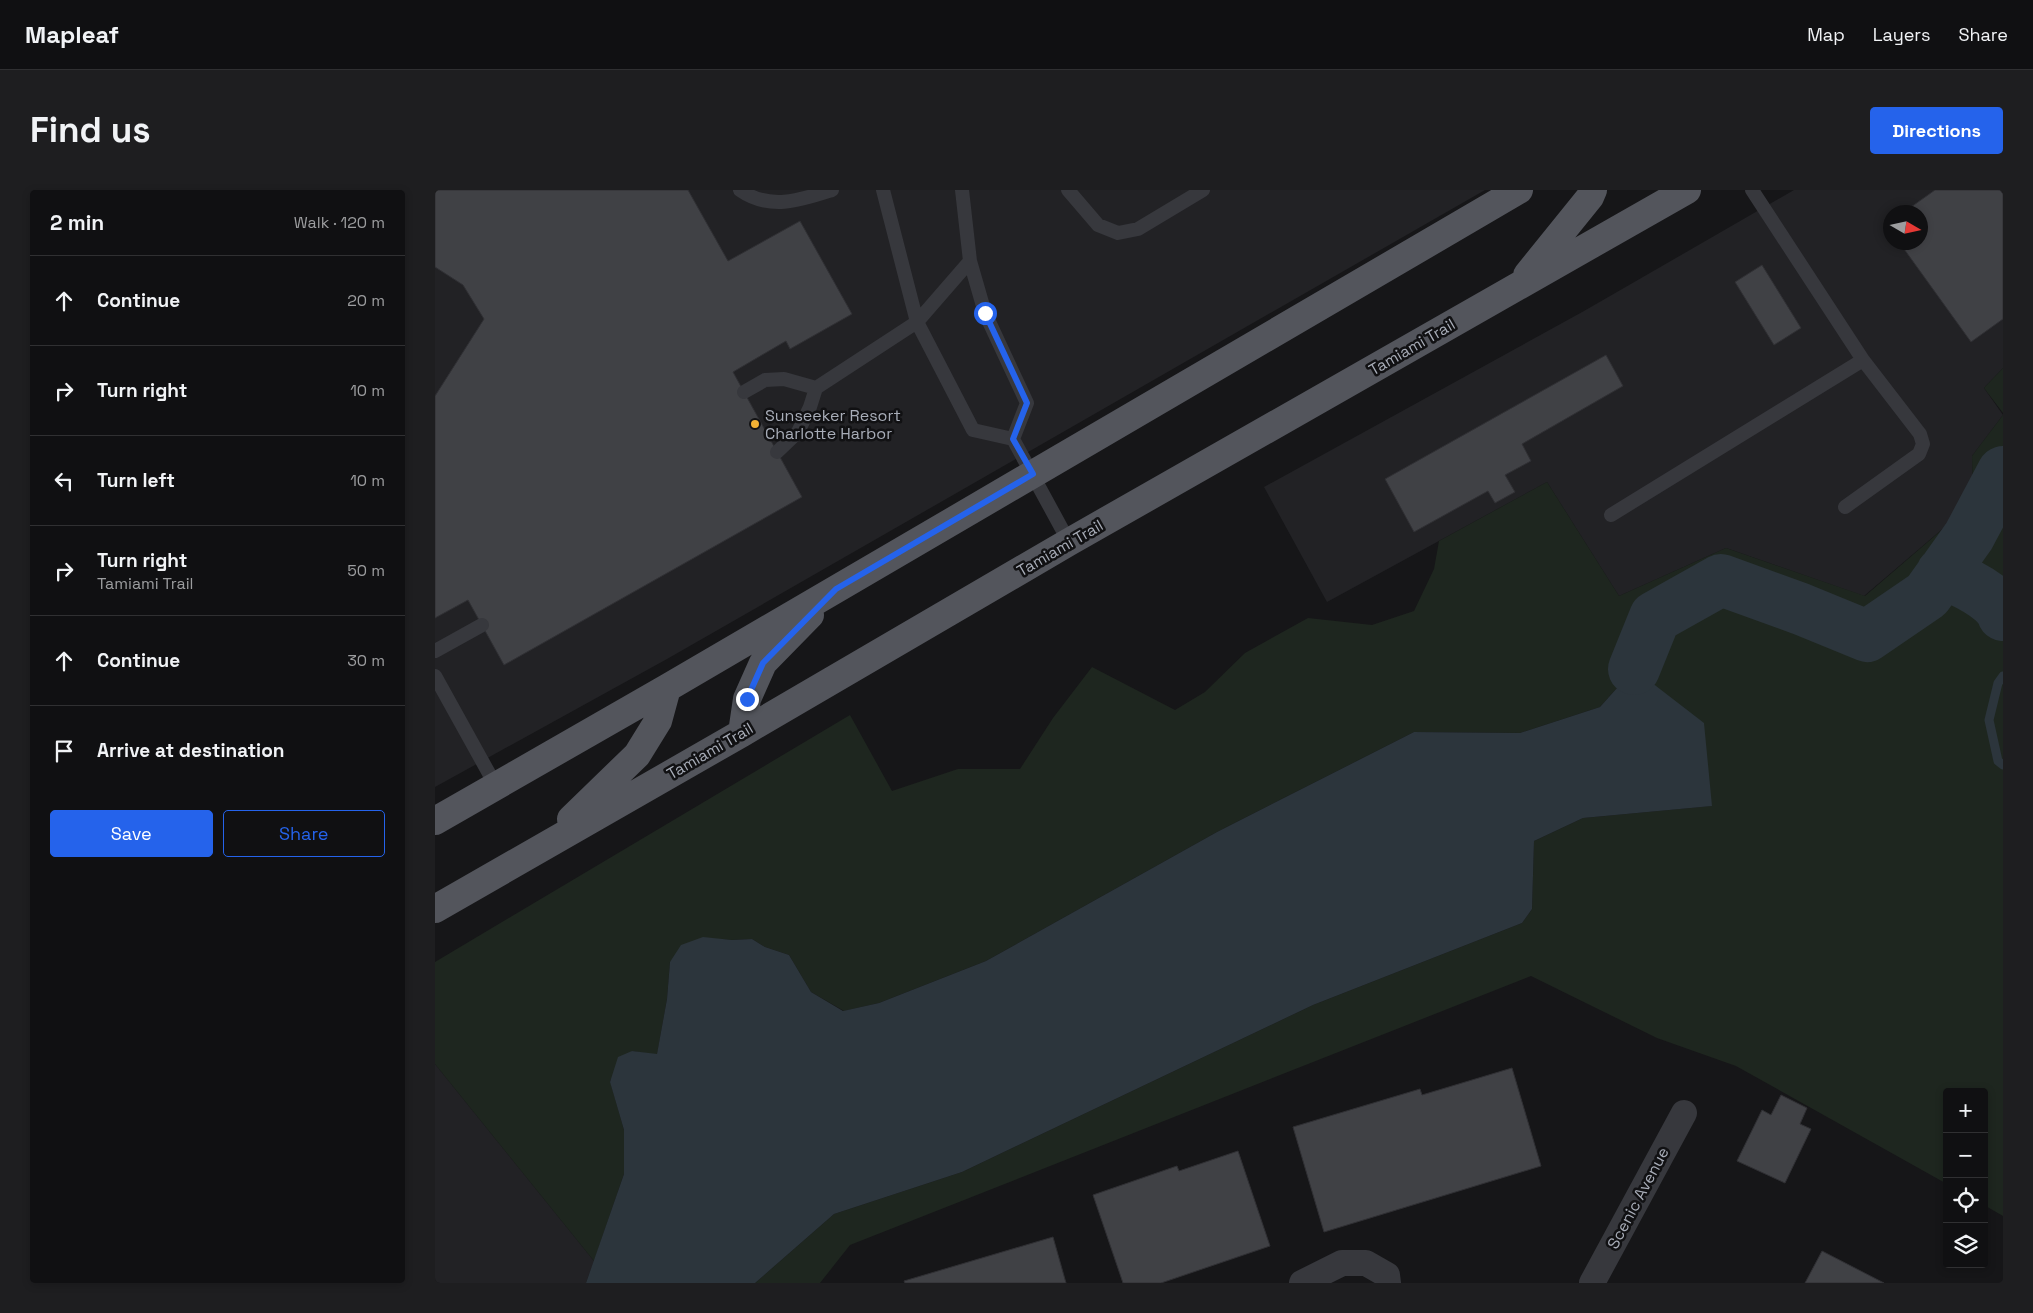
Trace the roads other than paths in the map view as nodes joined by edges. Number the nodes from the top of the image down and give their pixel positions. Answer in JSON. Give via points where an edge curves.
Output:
{"nodes":[{"id":1,"x":740,"y":190,"type":"edge"},
{"id":2,"x":832,"y":190,"type":"edge"},
{"id":3,"x":883,"y":190,"type":"edge"},
{"id":4,"x":963,"y":190,"type":"edge"},
{"id":5,"x":1068,"y":190,"type":"edge"},
{"id":6,"x":1203,"y":190,"type":"edge"},
{"id":7,"x":1519,"y":190,"type":"edge"},
{"id":8,"x":1593,"y":190,"type":"edge"},
{"id":9,"x":1687,"y":190,"type":"edge"},
{"id":10,"x":1752,"y":190,"type":"edge"},
{"id":11,"x":970,"y":261,"type":"junction"},
{"id":12,"x":1517,"y":287,"type":"junction"},
{"id":13,"x":917,"y":322,"type":"junction"},
{"id":14,"x":1863,"y":360,"type":"junction"},
{"id":15,"x":816,"y":388,"type":"junction"},
{"id":16,"x":744,"y":392,"type":"dead end"},
{"id":17,"x":1013,"y":439,"type":"junction"},
{"id":18,"x":777,"y":452,"type":"dead end"},
{"id":19,"x":1033,"y":474,"type":"junction"},
{"id":20,"x":1845,"y":507,"type":"dead end"},
{"id":21,"x":1611,"y":515,"type":"dead end"},
{"id":22,"x":1069,"y":542,"type":"junction"},
{"id":23,"x":836,"y":589,"type":"junction"},
{"id":24,"x":482,"y":625,"type":"dead end"},
{"id":25,"x":435,"y":651,"type":"edge"},
{"id":26,"x":435,"y":676,"type":"edge"},
{"id":27,"x":667,"y":688,"type":"junction"},
{"id":28,"x":742,"y":733,"type":"junction"},
{"id":29,"x":496,"y":786,"type":"junction"},
{"id":30,"x":435,"y":821,"type":"edge"},
{"id":31,"x":543,"y":847,"type":"junction"},
{"id":32,"x":435,"y":909,"type":"edge"},
{"id":33,"x":1684,"y":1113,"type":"dead end"},
{"id":34,"x":1302,"y":1283,"type":"edge"},
{"id":35,"x":1388,"y":1283,"type":"edge"},
{"id":36,"x":1592,"y":1283,"type":"edge"}],
"edges":[{"from":1,"to":2,"type":"lane","via":[[767,201],[794,202]]},
{"from":3,"to":13,"type":"lane"},
{"from":4,"to":11,"type":"lane"},
{"from":5,"to":6,"type":"lane","via":[[1099,225],[1118,233],[1138,229]]},
{"from":7,"to":19,"type":"main road"},
{"from":8,"to":12,"type":"main road","via":[[1591,197]]},
{"from":9,"to":12,"type":"main road","name":"Tamiami Trail"},
{"from":10,"to":14,"type":"lane"},
{"from":11,"to":13,"type":"lane"},
{"from":11,"to":17,"type":"lane","via":[[985,313],[1027,403]]},
{"from":12,"to":22,"type":"main road","name":"Tamiami Trail"},
{"from":13,"to":15,"type":"lane"},
{"from":13,"to":17,"type":"lane","via":[[973,430]]},
{"from":14,"to":20,"type":"lane","via":[[1920,434],[1923,444],[1919,454]]},
{"from":14,"to":21,"type":"lane"},
{"from":15,"to":16,"type":"lane","via":[[783,379],[765,380]]},
{"from":15,"to":18,"type":"lane","via":[[798,432]]},
{"from":17,"to":19,"type":"lane"},
{"from":19,"to":22,"type":"lane"},
{"from":19,"to":23,"type":"main road"},
{"from":22,"to":28,"type":"main road","name":"Tamiami Trail"},
{"from":23,"to":27,"type":"main road"},
{"from":23,"to":28,"type":"main road","via":[[763,663],[747,699]]},
{"from":24,"to":25,"type":"lane"},
{"from":26,"to":29,"type":"lane"},
{"from":27,"to":29,"type":"main road"},
{"from":27,"to":31,"type":"main road","via":[[658,721],[637,755]]},
{"from":28,"to":31,"type":"main road","name":"Tamiami Trail"},
{"from":29,"to":30,"type":"main road"},
{"from":31,"to":32,"type":"main road","name":"Tamiami Trail"},
{"from":33,"to":36,"type":"street","name":"Scenic Avenue"},
{"from":34,"to":35,"type":"street","via":[[1342,1263],[1367,1262],[1387,1275]]}]}
